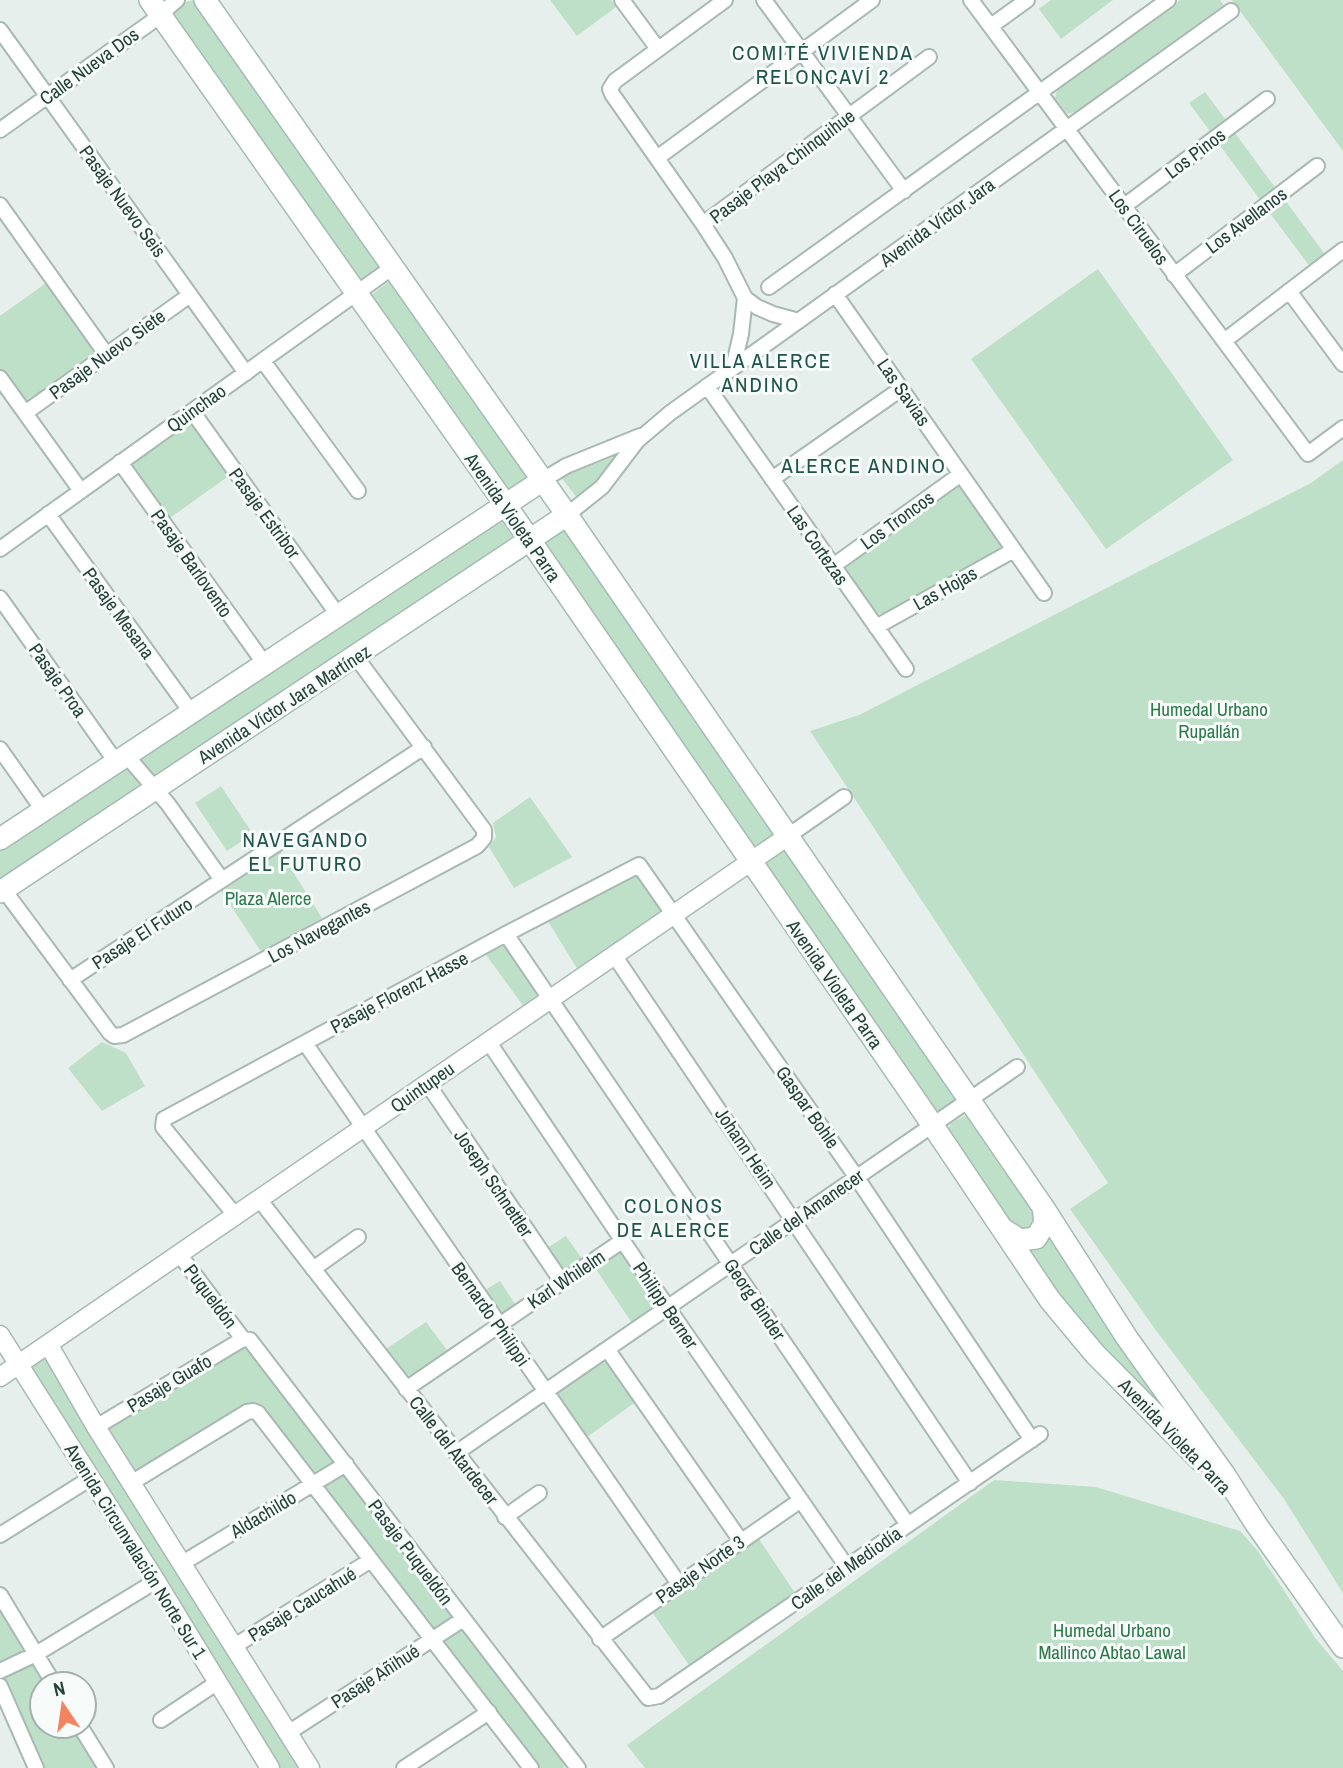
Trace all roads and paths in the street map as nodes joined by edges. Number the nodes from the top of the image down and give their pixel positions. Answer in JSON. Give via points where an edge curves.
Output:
{"nodes":[{"id":1,"x":177,"y":0,"type":"edge"},
{"id":2,"x":205,"y":0,"type":"edge"},
{"id":3,"x":622,"y":0,"type":"edge"},
{"id":4,"x":725,"y":0,"type":"edge"},
{"id":5,"x":764,"y":0,"type":"edge"},
{"id":6,"x":872,"y":0,"type":"edge"},
{"id":7,"x":971,"y":0,"type":"edge"},
{"id":8,"x":1027,"y":0,"type":"edge"},
{"id":9,"x":1168,"y":0,"type":"edge"},
{"id":10,"x":155,"y":6,"type":"edge"},
{"id":11,"x":1231,"y":11,"type":"dead end"},
{"id":12,"x":991,"y":26,"type":"junction"},
{"id":13,"x":0,"y":30,"type":"edge"},
{"id":14,"x":657,"y":49,"type":"junction"},
{"id":15,"x":801,"y":51,"type":"junction"},
{"id":16,"x":929,"y":57,"type":"dead end"},
{"id":17,"x":1040,"y":93,"type":"junction"},
{"id":18,"x":48,"y":96,"type":"junction"},
{"id":19,"x":1267,"y":99,"type":"dead end"},
{"id":20,"x":849,"y":116,"type":"junction"},
{"id":21,"x":1067,"y":128,"type":"junction"},
{"id":22,"x":0,"y":130,"type":"edge"},
{"id":23,"x":657,"y":158,"type":"junction"},
{"id":24,"x":1317,"y":166,"type":"dead end"},
{"id":25,"x":904,"y":191,"type":"junction"},
{"id":26,"x":0,"y":205,"type":"edge"},
{"id":27,"x":1123,"y":207,"type":"junction"},
{"id":28,"x":703,"y":224,"type":"junction"},
{"id":29,"x":1343,"y":250,"type":"edge"},
{"id":30,"x":393,"y":267,"type":"junction"},
{"id":31,"x":1174,"y":275,"type":"junction"},
{"id":32,"x":769,"y":287,"type":"dead end"},
{"id":33,"x":1289,"y":291,"type":"junction"},
{"id":34,"x":357,"y":293,"type":"junction"},
{"id":35,"x":835,"y":294,"type":"junction"},
{"id":36,"x":190,"y":295,"type":"junction"},
{"id":37,"x":745,"y":299,"type":"junction"},
{"id":38,"x":799,"y":321,"type":"junction"},
{"id":39,"x":1224,"y":341,"type":"junction"},
{"id":40,"x":106,"y":354,"type":"junction"},
{"id":41,"x":262,"y":361,"type":"junction"},
{"id":42,"x":1343,"y":364,"type":"edge"},
{"id":43,"x":733,"y":368,"type":"junction"},
{"id":44,"x":246,"y":373,"type":"junction"},
{"id":45,"x":0,"y":379,"type":"edge"},
{"id":46,"x":707,"y":386,"type":"junction"},
{"id":47,"x":901,"y":388,"type":"junction"},
{"id":48,"x":192,"y":411,"type":"junction"},
{"id":49,"x":25,"y":413,"type":"junction"},
{"id":50,"x":1343,"y":428,"type":"edge"},
{"id":51,"x":640,"y":438,"type":"junction"},
{"id":52,"x":120,"y":462,"type":"junction"},
{"id":53,"x":961,"y":474,"type":"junction"},
{"id":54,"x":543,"y":480,"type":"junction"},
{"id":55,"x":772,"y":480,"type":"junction"},
{"id":56,"x":81,"y":491,"type":"junction"},
{"id":57,"x":358,"y":491,"type":"dead end"},
{"id":58,"x":505,"y":504,"type":"junction"},
{"id":59,"x":48,"y":514,"type":"junction"},
{"id":60,"x":567,"y":515,"type":"junction"},
{"id":61,"x":530,"y":541,"type":"junction"},
{"id":62,"x":0,"y":549,"type":"edge"},
{"id":63,"x":1014,"y":550,"type":"junction"},
{"id":64,"x":833,"y":566,"type":"junction"},
{"id":65,"x":1044,"y":593,"type":"dead end"},
{"id":66,"x":0,"y":598,"type":"edge"},
{"id":67,"x":338,"y":615,"type":"junction"},
{"id":68,"x":876,"y":627,"type":"junction"},
{"id":69,"x":356,"y":657,"type":"junction"},
{"id":70,"x":264,"y":663,"type":"junction"},
{"id":71,"x":906,"y":669,"type":"dead end"},
{"id":72,"x":191,"y":712,"type":"junction"},
{"id":73,"x":424,"y":747,"type":"junction"},
{"id":74,"x":0,"y":750,"type":"edge"},
{"id":75,"x":121,"y":758,"type":"junction"},
{"id":76,"x":155,"y":789,"type":"junction"},
{"id":77,"x":844,"y":797,"type":"dead end"},
{"id":78,"x":44,"y":810,"type":"junction"},
{"id":79,"x":788,"y":836,"type":"junction"},
{"id":80,"x":0,"y":839,"type":"edge"},
{"id":81,"x":751,"y":862,"type":"junction"},
{"id":82,"x":639,"y":865,"type":"joint"},
{"id":83,"x":222,"y":880,"type":"junction"},
{"id":84,"x":2,"y":891,"type":"edge"},
{"id":85,"x":674,"y":915,"type":"junction"},
{"id":86,"x":506,"y":934,"type":"junction"},
{"id":87,"x":614,"y":955,"type":"junction"},
{"id":88,"x":70,"y":980,"type":"junction"},
{"id":89,"x":550,"y":999,"type":"junction"},
{"id":90,"x":488,"y":1041,"type":"junction"},
{"id":91,"x":305,"y":1043,"type":"junction"},
{"id":92,"x":1017,"y":1067,"type":"dead end"},
{"id":93,"x":427,"y":1083,"type":"junction"},
{"id":94,"x":969,"y":1101,"type":"junction"},
{"id":95,"x":933,"y":1125,"type":"junction"},
{"id":96,"x":362,"y":1128,"type":"junction"},
{"id":97,"x":857,"y":1178,"type":"junction"},
{"id":98,"x":259,"y":1199,"type":"junction"},
{"id":99,"x":1043,"y":1207,"type":"junction"},
{"id":100,"x":235,"y":1215,"type":"junction"},
{"id":101,"x":795,"y":1220,"type":"junction"},
{"id":102,"x":1004,"y":1230,"type":"junction"},
{"id":103,"x":358,"y":1237,"type":"dead end"},
{"id":104,"x":622,"y":1241,"type":"junction"},
{"id":105,"x":180,"y":1254,"type":"junction"},
{"id":106,"x":732,"y":1264,"type":"junction"},
{"id":107,"x":313,"y":1269,"type":"junction"},
{"id":108,"x":562,"y":1282,"type":"junction"},
{"id":109,"x":668,"y":1308,"type":"junction"},
{"id":110,"x":499,"y":1325,"type":"junction"},
{"id":111,"x":0,"y":1335,"type":"edge"},
{"id":112,"x":243,"y":1339,"type":"junction"},
{"id":113,"x":48,"y":1344,"type":"junction"},
{"id":114,"x":607,"y":1349,"type":"junction"},
{"id":115,"x":20,"y":1364,"type":"junction"},
{"id":116,"x":0,"y":1377,"type":"edge"},
{"id":117,"x":406,"y":1389,"type":"junction"},
{"id":118,"x":545,"y":1392,"type":"junction"},
{"id":119,"x":96,"y":1427,"type":"junction"},
{"id":120,"x":1036,"y":1437,"type":"joint"},
{"id":121,"x":456,"y":1453,"type":"junction"},
{"id":122,"x":346,"y":1464,"type":"junction"},
{"id":123,"x":91,"y":1478,"type":"junction"},
{"id":124,"x":131,"y":1483,"type":"junction"},
{"id":125,"x":970,"y":1483,"type":"junction"},
{"id":126,"x":312,"y":1485,"type":"junction"},
{"id":127,"x":539,"y":1493,"type":"dead end"},
{"id":128,"x":801,"y":1500,"type":"junction"},
{"id":129,"x":1245,"y":1508,"type":"junction"},
{"id":130,"x":505,"y":1517,"type":"junction"},
{"id":131,"x":908,"y":1525,"type":"junction"},
{"id":132,"x":0,"y":1535,"type":"edge"},
{"id":133,"x":741,"y":1541,"type":"junction"},
{"id":134,"x":372,"y":1560,"type":"junction"},
{"id":135,"x":181,"y":1564,"type":"junction"},
{"id":136,"x":847,"y":1567,"type":"junction"},
{"id":137,"x":156,"y":1581,"type":"junction"},
{"id":138,"x":679,"y":1584,"type":"junction"},
{"id":139,"x":0,"y":1595,"type":"edge"},
{"id":140,"x":462,"y":1620,"type":"junction"},
{"id":141,"x":433,"y":1639,"type":"junction"},
{"id":142,"x":600,"y":1639,"type":"junction"},
{"id":143,"x":233,"y":1647,"type":"junction"},
{"id":144,"x":1343,"y":1647,"type":"edge"},
{"id":145,"x":36,"y":1654,"type":"junction"},
{"id":146,"x":46,"y":1670,"type":"edge"},
{"id":147,"x":0,"y":1671,"type":"edge"},
{"id":148,"x":218,"y":1682,"type":"junction"},
{"id":149,"x":0,"y":1686,"type":"edge"},
{"id":150,"x":651,"y":1699,"type":"joint"},
{"id":151,"x":489,"y":1712,"type":"junction"},
{"id":152,"x":161,"y":1720,"type":"dead end"},
{"id":153,"x":288,"y":1732,"type":"junction"},
{"id":154,"x":89,"y":1740,"type":"edge"},
{"id":155,"x":575,"y":1767,"type":"edge"},
{"id":156,"x":36,"y":1768,"type":"edge"},
{"id":157,"x":106,"y":1768,"type":"edge"},
{"id":158,"x":270,"y":1768,"type":"edge"},
{"id":159,"x":310,"y":1768,"type":"edge"},
{"id":160,"x":404,"y":1768,"type":"edge"},
{"id":161,"x":531,"y":1768,"type":"edge"}],
"edges":[{"from":1,"to":10,"type":"street","name":"Calle Nueva Dos"},
{"from":2,"to":30,"type":"main road","name":"Avenida Violeta Parra"},
{"from":3,"to":14,"type":"street"},
{"from":4,"to":14,"type":"street"},
{"from":5,"to":15,"type":"street"},
{"from":6,"to":15,"type":"street"},
{"from":7,"to":12,"type":"street","name":"Los Ciruelos"},
{"from":8,"to":12,"type":"street"},
{"from":9,"to":17,"type":"street"},
{"from":10,"to":18,"type":"street","name":"Calle Nueva Dos","via":[[150,23]]},
{"from":10,"to":34,"type":"main road","name":"Avenida Violeta Parra"},
{"from":11,"to":21,"type":"street","name":"Avenida Víctor Jara"},
{"from":12,"to":17,"type":"street","name":"Los Ciruelos"},
{"from":13,"to":18,"type":"street","name":"Pasaje Nuevo Seis"},
{"from":14,"to":23,"type":"street","via":[[610,89]]},
{"from":15,"to":20,"type":"street"},
{"from":15,"to":23,"type":"street"},
{"from":16,"to":20,"type":"street","name":"Pasaje Playa Chinquihue"},
{"from":17,"to":21,"type":"street","name":"Los Ciruelos"},
{"from":17,"to":25,"type":"street"},
{"from":18,"to":22,"type":"street","name":"Calle Nueva Dos"},
{"from":18,"to":36,"type":"street","name":"Pasaje Nuevo Seis"},
{"from":19,"to":27,"type":"street","name":"Los Pinos"},
{"from":20,"to":25,"type":"street"},
{"from":20,"to":28,"type":"street","name":"Pasaje Playa Chinquihue"},
{"from":21,"to":27,"type":"street","name":"Los Ciruelos"},
{"from":21,"to":35,"type":"street","name":"Avenida Víctor Jara"},
{"from":23,"to":28,"type":"street"},
{"from":24,"to":31,"type":"street","name":"Los Avellanos"},
{"from":25,"to":32,"type":"street"},
{"from":26,"to":40,"type":"street"},
{"from":27,"to":31,"type":"street","name":"Los Ciruelos"},
{"from":28,"to":37,"type":"street"},
{"from":29,"to":33,"type":"street"},
{"from":30,"to":34,"type":"street","name":"Quinchao"},
{"from":30,"to":54,"type":"main road","name":"Avenida Violeta Parra"},
{"from":31,"to":39,"type":"street","name":"Los Ciruelos"},
{"from":33,"to":39,"type":"street"},
{"from":33,"to":42,"type":"street"},
{"from":34,"to":41,"type":"street","name":"Quinchao"},
{"from":34,"to":58,"type":"main road","name":"Avenida Violeta Parra"},
{"from":35,"to":38,"type":"street","name":"Avenida Víctor Jara"},
{"from":35,"to":47,"type":"street","name":"Las Savias"},
{"from":36,"to":40,"type":"street","name":"Pasaje Nuevo Siete"},
{"from":36,"to":44,"type":"street","name":"Pasaje Nuevo Seis"},
{"from":37,"to":38,"type":"street"},
{"from":37,"to":43,"type":"street"},
{"from":38,"to":43,"type":"street","name":"Avenida Víctor Jara"},
{"from":39,"to":50,"type":"street","name":"Los Ciruelos","via":[[1308,454]]},
{"from":40,"to":49,"type":"street","name":"Pasaje Nuevo Siete"},
{"from":41,"to":44,"type":"street","name":"Quinchao"},
{"from":41,"to":57,"type":"street"},
{"from":43,"to":46,"type":"street","name":"Avenida Víctor Jara"},
{"from":44,"to":48,"type":"street","name":"Quinchao"},
{"from":45,"to":49,"type":"street"},
{"from":46,"to":51,"type":"street","name":"Avenida Víctor Jara"},
{"from":46,"to":55,"type":"street","name":"Las Cortezas"},
{"from":47,"to":53,"type":"street","name":"Las Savias"},
{"from":47,"to":55,"type":"street"},
{"from":48,"to":52,"type":"street","name":"Quinchao"},
{"from":48,"to":67,"type":"street","name":"Pasaje Estribor"},
{"from":49,"to":56,"type":"street"},
{"from":51,"to":54,"type":"street","name":"Avenida Víctor Jara","via":[[566,466]]},
{"from":51,"to":60,"type":"street","name":"Avenida Víctor Jara","via":[[609,479]]},
{"from":52,"to":56,"type":"street","name":"Quinchao"},
{"from":52,"to":70,"type":"street","name":"Pasaje Barlovento"},
{"from":53,"to":63,"type":"street","name":"Las Savias"},
{"from":53,"to":64,"type":"street","name":"Los Troncos"},
{"from":54,"to":58,"type":"main road"},
{"from":54,"to":60,"type":"main road","name":"Avenida Violeta Parra"},
{"from":55,"to":64,"type":"street","name":"Las Cortezas"},
{"from":56,"to":59,"type":"street","name":"Quinchao"},
{"from":58,"to":61,"type":"main road","name":"Avenida Violeta Parra"},
{"from":58,"to":67,"type":"main road"},
{"from":59,"to":62,"type":"street","name":"Quinchao"},
{"from":59,"to":72,"type":"street","name":"Pasaje Mesana"},
{"from":60,"to":61,"type":"main road","name":"Avenida Víctor Jara Martínez"},
{"from":60,"to":79,"type":"main road","name":"Avenida Violeta Parra"},
{"from":61,"to":69,"type":"main road","name":"Avenida Víctor Jara Martínez"},
{"from":61,"to":81,"type":"main road","name":"Avenida Violeta Parra"},
{"from":63,"to":65,"type":"street","name":"Las Savias"},
{"from":63,"to":68,"type":"street","name":"Las Hojas"},
{"from":64,"to":68,"type":"street","name":"Las Cortezas"},
{"from":66,"to":75,"type":"street","name":"Pasaje Proa"},
{"from":67,"to":70,"type":"main road"},
{"from":68,"to":71,"type":"street","name":"Las Cortezas"},
{"from":69,"to":73,"type":"street","name":"Los Navegantes"},
{"from":69,"to":76,"type":"main road","name":"Avenida Víctor Jara Martínez"},
{"from":70,"to":72,"type":"main road"},
{"from":72,"to":75,"type":"main road"},
{"from":73,"to":83,"type":"street","name":"Pasaje El Futuro"},
{"from":73,"to":88,"type":"street","name":"Los Navegantes","via":[[484,830],[477,846],[124,1035],[110,1033]]},
{"from":74,"to":78,"type":"street"},
{"from":75,"to":76,"type":"street","name":"Pasaje Proa"},
{"from":75,"to":78,"type":"main road"},
{"from":76,"to":83,"type":"street","name":"Pasaje Proa"},
{"from":76,"to":84,"type":"main road","name":"Avenida Víctor Jara Martínez"},
{"from":77,"to":79,"type":"street","name":"Quintupeu"},
{"from":78,"to":80,"type":"main road"},
{"from":79,"to":81,"type":"street","name":"Quintupeu"},
{"from":79,"to":94,"type":"main road","name":"Avenida Violeta Parra"},
{"from":81,"to":85,"type":"street","name":"Quintupeu"},
{"from":81,"to":95,"type":"main road","name":"Avenida Violeta Parra"},
{"from":82,"to":85,"type":"street","name":"Gaspar Bohle"},
{"from":82,"to":86,"type":"street","name":"Pasaje Florenz Hasse"},
{"from":83,"to":88,"type":"street","name":"Pasaje El Futuro"},
{"from":84,"to":88,"type":"street","name":"Los Navegantes"},
{"from":85,"to":87,"type":"street","name":"Quintupeu"},
{"from":85,"to":97,"type":"street","name":"Gaspar Bohle"},
{"from":86,"to":89,"type":"street","name":"Georg Binder"},
{"from":86,"to":91,"type":"street","name":"Pasaje Florenz Hasse"},
{"from":87,"to":89,"type":"street","name":"Quintupeu"},
{"from":87,"to":101,"type":"street","name":"Johann Heim"},
{"from":89,"to":90,"type":"street","name":"Quintupeu"},
{"from":89,"to":106,"type":"street","name":"Georg Binder"},
{"from":90,"to":93,"type":"street","name":"Quintupeu"},
{"from":90,"to":104,"type":"street","name":"Philipp Berner"},
{"from":91,"to":96,"type":"street","name":"Bernardo Philippi"},
{"from":91,"to":100,"type":"street","name":"Pasaje Florenz Hasse","via":[[162,1123]]},
{"from":92,"to":94,"type":"street","name":"Calle del Amanecer"},
{"from":93,"to":96,"type":"street","name":"Quintupeu"},
{"from":93,"to":108,"type":"street","name":"Joseph Schnettler"},
{"from":94,"to":95,"type":"street","name":"Calle del Amanecer"},
{"from":94,"to":99,"type":"main road","name":"Avenida Violeta Parra"},
{"from":95,"to":97,"type":"street","name":"Calle del Amanecer"},
{"from":95,"to":102,"type":"main road","name":"Avenida Violeta Parra"},
{"from":96,"to":98,"type":"street","name":"Quintupeu"},
{"from":96,"to":110,"type":"street","name":"Bernardo Philippi"},
{"from":97,"to":101,"type":"street","name":"Calle del Amanecer"},
{"from":97,"to":120,"type":"street","name":"Gaspar Bohle"},
{"from":98,"to":100,"type":"street","name":"Quintupeu"},
{"from":98,"to":107,"type":"street","name":"Calle del Atardecer"},
{"from":99,"to":102,"type":"main road","via":[[1045,1223],[1036,1238],[1020,1240]]},
{"from":99,"to":129,"type":"main road","name":"Avenida Violeta Parra"},
{"from":100,"to":105,"type":"street","name":"Quintupeu"},
{"from":101,"to":106,"type":"street","name":"Calle del Amanecer"},
{"from":101,"to":125,"type":"street","name":"Johann Heim"},
{"from":102,"to":129,"type":"main road","name":"Avenida Violeta Parra","via":[[1065,1320]]},
{"from":103,"to":107,"type":"street"},
{"from":104,"to":108,"type":"street","name":"Karl Whilelm"},
{"from":104,"to":109,"type":"street","name":"Philipp Berner"},
{"from":105,"to":112,"type":"street","name":"Puqueldón"},
{"from":105,"to":113,"type":"street","name":"Quintupeu"},
{"from":106,"to":109,"type":"street","name":"Calle del Amanecer"},
{"from":106,"to":131,"type":"street","name":"Georg Binder"},
{"from":107,"to":117,"type":"street","name":"Calle del Atardecer"},
{"from":108,"to":110,"type":"street","name":"Karl Whilelm"},
{"from":109,"to":114,"type":"street","name":"Calle del Amanecer"},
{"from":109,"to":128,"type":"street","name":"Philipp Berner"},
{"from":110,"to":117,"type":"street","name":"Karl Whilelm"},
{"from":110,"to":118,"type":"street","name":"Bernardo Philippi"},
{"from":111,"to":115,"type":"street","name":"Avenida Circunvalación Norte Sur 1"},
{"from":112,"to":119,"type":"street","name":"Pasaje Guafo"},
{"from":112,"to":122,"type":"street","name":"Pasaje Puqueldón","via":[[250,1340]]},
{"from":113,"to":115,"type":"street","name":"Quintupeu"},
{"from":113,"to":119,"type":"street","name":"Avenida Circunvalación Norte Sur 1"},
{"from":114,"to":118,"type":"street","name":"Calle del Amanecer"},
{"from":114,"to":133,"type":"street"},
{"from":115,"to":116,"type":"street","name":"Quintupeu"},
{"from":115,"to":123,"type":"street","name":"Avenida Circunvalación Norte Sur 1"},
{"from":117,"to":121,"type":"street","name":"Calle del Atardecer"},
{"from":118,"to":121,"type":"street","name":"Calle del Amanecer"},
{"from":118,"to":138,"type":"street","name":"Bernardo Philippi"},
{"from":119,"to":124,"type":"street","name":"Avenida Circunvalación Norte Sur 1"},
{"from":120,"to":125,"type":"street","name":"Calle del Mediodía"},
{"from":121,"to":130,"type":"street","name":"Calle del Atardecer"},
{"from":122,"to":126,"type":"street","name":"Aldachildo"},
{"from":122,"to":140,"type":"street","name":"Pasaje Puqueldón"},
{"from":123,"to":132,"type":"street"},
{"from":123,"to":137,"type":"street","name":"Avenida Circunvalación Norte Sur 1"},
{"from":124,"to":126,"type":"street","name":"Pasaje Puqueldón","via":[[253,1410]]},
{"from":124,"to":135,"type":"street","name":"Avenida Circunvalación Norte Sur 1"},
{"from":125,"to":131,"type":"street","name":"Calle del Mediodía"},
{"from":126,"to":134,"type":"street","name":"Pasaje Puqueldón"},
{"from":126,"to":135,"type":"street","name":"Aldachildo"},
{"from":127,"to":130,"type":"street"},
{"from":128,"to":133,"type":"street","name":"Pasaje Norte 3"},
{"from":128,"to":136,"type":"street","name":"Philipp Berner"},
{"from":129,"to":144,"type":"main road"},
{"from":130,"to":142,"type":"street","name":"Calle del Atardecer"},
{"from":131,"to":136,"type":"street","name":"Calle del Mediodía"},
{"from":133,"to":138,"type":"street","name":"Pasaje Norte 3"},
{"from":134,"to":141,"type":"street","name":"Pasaje Puqueldón"},
{"from":134,"to":143,"type":"street","name":"Pasaje Caucahué"},
{"from":135,"to":143,"type":"street","name":"Avenida Circunvalación Norte Sur 1"},
{"from":136,"to":150,"type":"street","name":"Calle del Mediodía"},
{"from":137,"to":145,"type":"street"},
{"from":137,"to":148,"type":"street","name":"Avenida Circunvalación Norte Sur 1"},
{"from":138,"to":142,"type":"street","name":"Pasaje Norte 3"},
{"from":139,"to":145,"type":"street"},
{"from":140,"to":141,"type":"street","name":"Pasaje Añihué"},
{"from":140,"to":155,"type":"street","name":"Pasaje Puqueldón"},
{"from":141,"to":151,"type":"street","name":"Pasaje Puqueldón"},
{"from":141,"to":153,"type":"street","name":"Pasaje Añihué"},
{"from":142,"to":150,"type":"street","name":"Calle del Atardecer"},
{"from":143,"to":153,"type":"street","name":"Avenida Circunvalación Norte Sur 1"},
{"from":145,"to":146,"type":"street"},
{"from":145,"to":147,"type":"street"},
{"from":148,"to":152,"type":"street"},
{"from":148,"to":158,"type":"street","name":"Avenida Circunvalación Norte Sur 1"},
{"from":149,"to":156,"type":"street"},
{"from":151,"to":160,"type":"street"},
{"from":151,"to":161,"type":"street","name":"Pasaje Puqueldón"},
{"from":153,"to":159,"type":"street","name":"Avenida Circunvalación Norte Sur 1"},
{"from":154,"to":157,"type":"street"}]}
